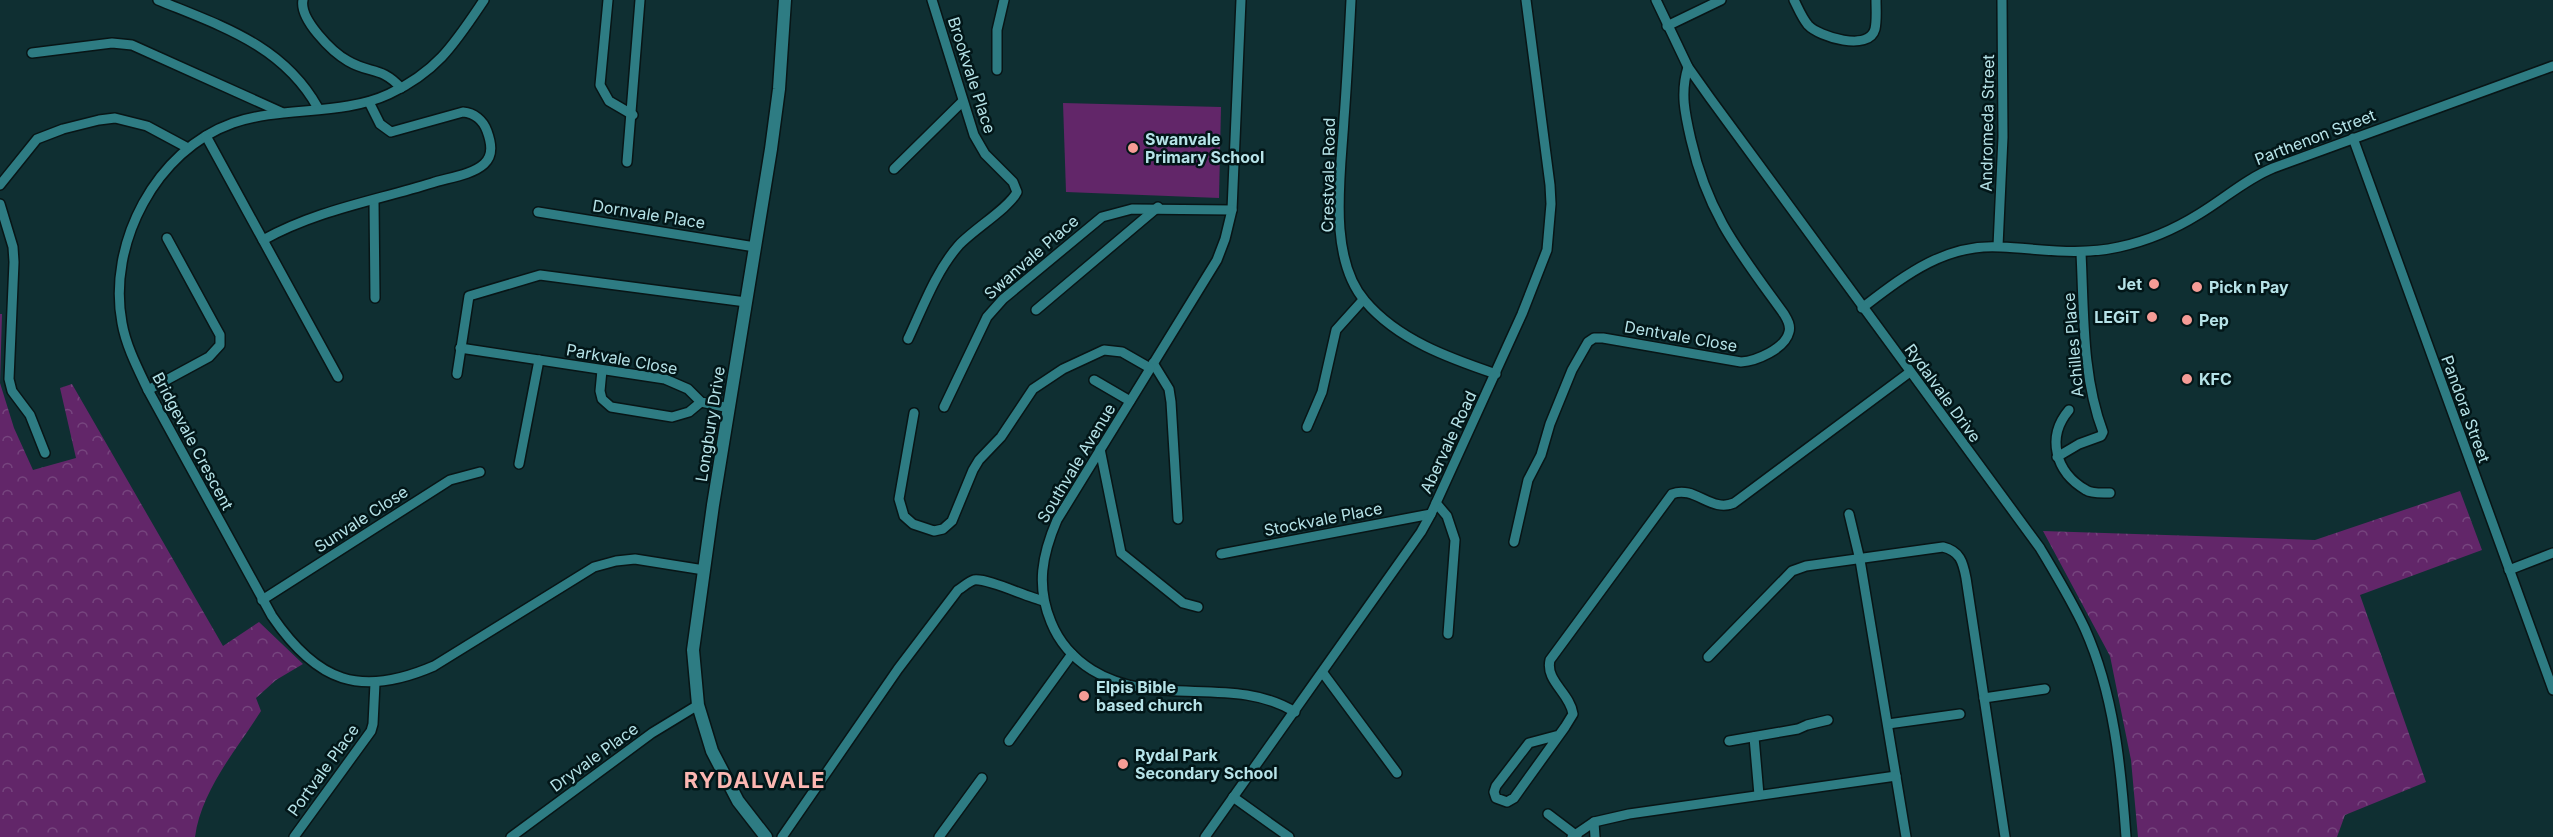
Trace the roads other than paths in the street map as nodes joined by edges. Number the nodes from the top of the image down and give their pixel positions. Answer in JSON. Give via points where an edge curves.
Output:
{"nodes":[{"id":1,"x":158,"y":0,"type":"edge"},
{"id":2,"x":303,"y":0,"type":"edge"},
{"id":3,"x":484,"y":0,"type":"edge"},
{"id":4,"x":608,"y":0,"type":"edge"},
{"id":5,"x":640,"y":0,"type":"edge"},
{"id":6,"x":785,"y":0,"type":"edge"},
{"id":7,"x":932,"y":0,"type":"edge"},
{"id":8,"x":1004,"y":0,"type":"edge"},
{"id":9,"x":1241,"y":0,"type":"edge"},
{"id":10,"x":1351,"y":0,"type":"edge"},
{"id":11,"x":1526,"y":0,"type":"edge"},
{"id":12,"x":1656,"y":0,"type":"edge"},
{"id":13,"x":1721,"y":0,"type":"edge"},
{"id":14,"x":1794,"y":0,"type":"edge"},
{"id":15,"x":1876,"y":0,"type":"edge"},
{"id":16,"x":2002,"y":0,"type":"edge"},
{"id":17,"x":1667,"y":26,"type":"junction"},
{"id":18,"x":32,"y":53,"type":"dead end"},
{"id":19,"x":2553,"y":66,"type":"edge"},
{"id":20,"x":1688,"y":67,"type":"junction"},
{"id":21,"x":997,"y":70,"type":"dead end"},
{"id":22,"x":401,"y":88,"type":"junction"},
{"id":23,"x":369,"y":102,"type":"junction"},
{"id":24,"x":962,"y":102,"type":"junction"},
{"id":25,"x":318,"y":108,"type":"junction"},
{"id":26,"x":283,"y":113,"type":"junction"},
{"id":27,"x":633,"y":115,"type":"junction"},
{"id":28,"x":206,"y":136,"type":"junction"},
{"id":29,"x":2353,"y":138,"type":"junction"},
{"id":30,"x":188,"y":148,"type":"junction"},
{"id":31,"x":627,"y":162,"type":"dead end"},
{"id":32,"x":894,"y":168,"type":"dead end"},
{"id":33,"x":0,"y":185,"type":"edge"},
{"id":34,"x":374,"y":201,"type":"junction"},
{"id":35,"x":0,"y":204,"type":"edge"},
{"id":36,"x":1158,"y":207,"type":"junction"},
{"id":37,"x":1232,"y":210,"type":"junction"},
{"id":38,"x":538,"y":212,"type":"dead end"},
{"id":39,"x":166,"y":238,"type":"dead end"},
{"id":40,"x":263,"y":240,"type":"junction"},
{"id":41,"x":1998,"y":246,"type":"junction"},
{"id":42,"x":755,"y":247,"type":"junction"},
{"id":43,"x":2081,"y":253,"type":"junction"},
{"id":44,"x":375,"y":298,"type":"dead end"},
{"id":45,"x":1363,"y":300,"type":"junction"},
{"id":46,"x":746,"y":302,"type":"junction"},
{"id":47,"x":1862,"y":308,"type":"junction"},
{"id":48,"x":1036,"y":310,"type":"dead end"},
{"id":49,"x":908,"y":339,"type":"dead end"},
{"id":50,"x":460,"y":348,"type":"junction"},
{"id":51,"x":539,"y":360,"type":"junction"},
{"id":52,"x":1152,"y":365,"type":"junction"},
{"id":53,"x":602,"y":370,"type":"junction"},
{"id":54,"x":1910,"y":372,"type":"junction"},
{"id":55,"x":457,"y":374,"type":"dead end"},
{"id":56,"x":1496,"y":374,"type":"junction"},
{"id":57,"x":338,"y":377,"type":"dead end"},
{"id":58,"x":1094,"y":380,"type":"dead end"},
{"id":59,"x":148,"y":390,"type":"junction"},
{"id":60,"x":1130,"y":401,"type":"junction"},
{"id":61,"x":701,"y":402,"type":"junction"},
{"id":62,"x":945,"y":407,"type":"dead end"},
{"id":63,"x":729,"y":408,"type":"junction"},
{"id":64,"x":2069,"y":410,"type":"dead end"},
{"id":65,"x":914,"y":413,"type":"dead end"},
{"id":66,"x":1307,"y":427,"type":"dead end"},
{"id":67,"x":1100,"y":449,"type":"junction"},
{"id":68,"x":45,"y":453,"type":"dead end"},
{"id":69,"x":2057,"y":457,"type":"junction"},
{"id":70,"x":519,"y":464,"type":"dead end"},
{"id":71,"x":480,"y":471,"type":"dead end"},
{"id":72,"x":2110,"y":493,"type":"dead end"},
{"id":73,"x":1436,"y":503,"type":"junction"},
{"id":74,"x":1431,"y":514,"type":"junction"},
{"id":75,"x":1849,"y":514,"type":"dead end"},
{"id":76,"x":1178,"y":519,"type":"dead end"},
{"id":77,"x":1514,"y":542,"type":"dead end"},
{"id":78,"x":1221,"y":554,"type":"dead end"},
{"id":79,"x":2553,"y":554,"type":"edge"},
{"id":80,"x":1860,"y":560,"type":"junction"},
{"id":81,"x":704,"y":570,"type":"junction"},
{"id":82,"x":2509,"y":570,"type":"junction"},
{"id":83,"x":262,"y":600,"type":"junction"},
{"id":84,"x":1044,"y":601,"type":"junction"},
{"id":85,"x":1198,"y":607,"type":"dead end"},
{"id":86,"x":1448,"y":634,"type":"dead end"},
{"id":87,"x":1072,"y":654,"type":"junction"},
{"id":88,"x":1708,"y":657,"type":"dead end"},
{"id":89,"x":1323,"y":673,"type":"junction"},
{"id":90,"x":375,"y":683,"type":"junction"},
{"id":91,"x":2045,"y":689,"type":"dead end"},
{"id":92,"x":2553,"y":690,"type":"edge"},
{"id":93,"x":1983,"y":698,"type":"junction"},
{"id":94,"x":698,"y":705,"type":"junction"},
{"id":95,"x":1295,"y":712,"type":"junction"},
{"id":96,"x":1960,"y":714,"type":"dead end"},
{"id":97,"x":1828,"y":720,"type":"dead end"},
{"id":98,"x":1888,"y":724,"type":"junction"},
{"id":99,"x":1559,"y":735,"type":"junction"},
{"id":100,"x":1754,"y":737,"type":"junction"},
{"id":101,"x":1009,"y":741,"type":"dead end"},
{"id":102,"x":1729,"y":741,"type":"dead end"},
{"id":103,"x":1396,"y":773,"type":"dead end"},
{"id":104,"x":1896,"y":776,"type":"junction"},
{"id":105,"x":982,"y":778,"type":"dead end"},
{"id":106,"x":1759,"y":795,"type":"junction"},
{"id":107,"x":1233,"y":797,"type":"junction"},
{"id":108,"x":1548,"y":814,"type":"dead end"},
{"id":109,"x":1594,"y":822,"type":"junction"},
{"id":110,"x":1575,"y":836,"type":"edge"},
{"id":111,"x":294,"y":837,"type":"edge"},
{"id":112,"x":511,"y":837,"type":"edge"},
{"id":113,"x":766,"y":837,"type":"edge"},
{"id":114,"x":782,"y":837,"type":"edge"},
{"id":115,"x":939,"y":837,"type":"edge"},
{"id":116,"x":1205,"y":837,"type":"edge"},
{"id":117,"x":1289,"y":837,"type":"edge"},
{"id":118,"x":1595,"y":837,"type":"edge"},
{"id":119,"x":1906,"y":837,"type":"edge"},
{"id":120,"x":2005,"y":837,"type":"edge"},
{"id":121,"x":2126,"y":837,"type":"edge"}],
"edges":[{"from":1,"to":25,"type":"street","via":[[259,45],[303,86]]},
{"from":2,"to":22,"type":"street","via":[[306,18],[339,54],[350,62],[387,74]]},
{"from":3,"to":22,"type":"street","name":"Bridgevale Crescent","via":[[438,63]]},
{"from":4,"to":27,"type":"street","via":[[600,85],[609,101]]},
{"from":5,"to":27,"type":"street"},
{"from":6,"to":42,"type":"street","name":"Longbury Drive","via":[[779,89]]},
{"from":7,"to":24,"type":"street","name":"Brookvale Place"},
{"from":8,"to":21,"type":"street"},
{"from":9,"to":37,"type":"street","name":"Southvale Avenue"},
{"from":10,"to":45,"type":"street","name":"Crestvale Road","via":[[1339,213],[1350,277]]},
{"from":11,"to":56,"type":"street","name":"Abervale Road","via":[[1551,212],[1540,272]]},
{"from":12,"to":17,"type":"street","name":"Rydalvale Drive"},
{"from":13,"to":17,"type":"street"},
{"from":14,"to":15,"type":"street","via":[[1815,30],[1833,38],[1862,40],[1875,28]]},
{"from":16,"to":41,"type":"street","name":"Andromeda Street","via":[[2003,127]]},
{"from":17,"to":20,"type":"street","name":"Rydalvale Drive"},
{"from":18,"to":26,"type":"street","via":[[112,43],[132,45]]},
{"from":19,"to":29,"type":"street","name":"Parthenon Street"},
{"from":20,"to":47,"type":"street","name":"Rydalvale Drive"},
{"from":20,"to":77,"type":"street","name":"Dentvale Close","via":[[1683,104],[1705,189],[1729,237],[1784,314],[1789,332],[1774,349],[1750,362],[1593,338],[1569,378],[1528,480]]},
{"from":22,"to":23,"type":"street","name":"Bridgevale Crescent"},
{"from":23,"to":25,"type":"street","name":"Bridgevale Crescent"},
{"from":23,"to":34,"type":"street","via":[[380,124],[391,132],[471,113],[485,126],[491,147],[489,157],[476,169]]},
{"from":24,"to":32,"type":"street"},
{"from":24,"to":49,"type":"street","name":"Brookvale Place","via":[[974,135],[985,154],[1012,182],[1015,196],[958,246],[943,267]]},
{"from":25,"to":26,"type":"street","name":"Bridgevale Crescent"},
{"from":26,"to":28,"type":"street","name":"Bridgevale Crescent","via":[[232,123]]},
{"from":27,"to":31,"type":"street"},
{"from":28,"to":30,"type":"street","name":"Bridgevale Crescent"},
{"from":28,"to":40,"type":"street"},
{"from":29,"to":43,"type":"street","name":"Parthenon Street","via":[[2256,175],[2166,231],[2120,247]]},
{"from":29,"to":82,"type":"street","name":"Pandora Street"},
{"from":30,"to":33,"type":"street","via":[[147,126],[116,118],[99,120],[37,139]]},
{"from":30,"to":59,"type":"street","name":"Bridgevale Crescent","via":[[159,180],[141,208],[128,236],[122,267],[122,323]]},
{"from":34,"to":40,"type":"street","via":[[308,218]]},
{"from":34,"to":44,"type":"street"},
{"from":35,"to":68,"type":"street","via":[[14,262],[9,379],[12,391],[30,415]]},
{"from":36,"to":37,"type":"street","name":"Swanvale Place"},
{"from":36,"to":48,"type":"street"},
{"from":36,"to":62,"type":"street","name":"Swanvale Place","via":[[1132,208],[1102,217],[1003,299],[980,327]]},
{"from":37,"to":52,"type":"street","name":"Southvale Avenue","via":[[1217,260]]},
{"from":38,"to":42,"type":"street","name":"Dornvale Place"},
{"from":39,"to":59,"type":"street","via":[[220,335],[220,345],[209,357]]},
{"from":40,"to":57,"type":"street"},
{"from":41,"to":43,"type":"street","name":"Parthenon Street"},
{"from":41,"to":47,"type":"street","name":"Parthenon Street","via":[[1956,251],[1912,270]]},
{"from":42,"to":46,"type":"street","name":"Longbury Drive"},
{"from":43,"to":69,"type":"street","name":"Achilles Place","via":[[2086,347],[2103,432]]},
{"from":45,"to":56,"type":"street","name":"Crestvale Road","via":[[1386,322],[1421,343]]},
{"from":45,"to":66,"type":"street","via":[[1336,330],[1322,392]]},
{"from":46,"to":50,"type":"street","via":[[540,275],[469,296]]},
{"from":46,"to":63,"type":"street","name":"Longbury Drive"},
{"from":47,"to":54,"type":"street","name":"Rydalvale Drive"},
{"from":50,"to":51,"type":"street","name":"Parkvale Close"},
{"from":50,"to":55,"type":"street"},
{"from":51,"to":53,"type":"street","name":"Parkvale Close"},
{"from":51,"to":70,"type":"street"},
{"from":52,"to":60,"type":"street","name":"Southvale Avenue"},
{"from":52,"to":65,"type":"street","via":[[1122,352],[1104,350],[1063,369],[1033,389],[1001,437],[979,460],[952,520],[934,531],[913,525],[904,516],[899,499]]},
{"from":52,"to":76,"type":"street","via":[[1168,389],[1171,402]]},
{"from":53,"to":61,"type":"street","name":"Parkvale Close","via":[[680,384]]},
{"from":53,"to":61,"type":"street","via":[[600,391],[611,407],[672,417],[689,412]]},
{"from":54,"to":99,"type":"street","via":[[1734,503],[1719,506],[1681,490],[1672,494],[1550,660],[1550,674],[1572,706],[1573,714]]},
{"from":54,"to":121,"type":"street","name":"Rydalvale Drive","via":[[2040,548],[2086,631],[2113,725]]},
{"from":56,"to":73,"type":"street","name":"Abervale Road"},
{"from":58,"to":60,"type":"street","name":"Southvale Avenue"},
{"from":59,"to":83,"type":"street","name":"Bridgevale Crescent"},
{"from":60,"to":67,"type":"street","name":"Southvale Avenue"},
{"from":61,"to":63,"type":"street","name":"Parkvale Close"},
{"from":63,"to":81,"type":"street","name":"Longbury Drive"},
{"from":64,"to":69,"type":"street","via":[[2059,421],[2054,441]]},
{"from":67,"to":84,"type":"street","name":"Southvale Avenue","via":[[1047,543],[1042,564]]},
{"from":67,"to":85,"type":"street","via":[[1121,553],[1183,603]]},
{"from":69,"to":72,"type":"street","via":[[2067,473],[2088,492]]},
{"from":71,"to":83,"type":"street","name":"Sunvale Close","via":[[450,480]]},
{"from":73,"to":74,"type":"street","name":"Abervale Road"},
{"from":73,"to":86,"type":"street","via":[[1453,527],[1455,540]]},
{"from":74,"to":78,"type":"street","name":"Stockvale Place"},
{"from":74,"to":89,"type":"street","name":"Abervale Road"},
{"from":75,"to":80,"type":"street"},
{"from":79,"to":82,"type":"street"},
{"from":80,"to":88,"type":"street","via":[[1792,571]]},
{"from":80,"to":93,"type":"street","via":[[1943,547],[1957,553],[1966,578]]},
{"from":80,"to":98,"type":"street"},
{"from":81,"to":90,"type":"street","name":"Bridgevale Crescent","via":[[635,559],[594,567],[434,666]]},
{"from":81,"to":94,"type":"street","name":"Longbury Drive","via":[[693,650]]},
{"from":82,"to":92,"type":"street","name":"Pandora Street"},
{"from":83,"to":90,"type":"street","name":"Bridgevale Crescent","via":[[291,644],[313,662],[334,675]]},
{"from":84,"to":87,"type":"street","name":"Southvale Avenue","via":[[1056,634]]},
{"from":84,"to":114,"type":"street","via":[[987,580],[970,582],[957,590]]},
{"from":87,"to":95,"type":"street","name":"Southvale Avenue","via":[[1105,678],[1131,687],[1260,697],[1280,702]]},
{"from":87,"to":101,"type":"street"},
{"from":89,"to":95,"type":"street","name":"Abervale Road"},
{"from":89,"to":103,"type":"street"},
{"from":90,"to":111,"type":"street","name":"Portvale Place","via":[[370,731]]},
{"from":91,"to":93,"type":"street"},
{"from":93,"to":120,"type":"street"},
{"from":94,"to":112,"type":"street","name":"Dryvale Place","via":[[652,733]]},
{"from":94,"to":113,"type":"street","name":"Longbury Drive","via":[[722,774]]},
{"from":95,"to":107,"type":"street","name":"Abervale Road"},
{"from":96,"to":98,"type":"street"},
{"from":97,"to":100,"type":"street"},
{"from":98,"to":104,"type":"street"},
{"from":99,"to":99,"type":"street","via":[[1514,798],[1507,802],[1496,798],[1496,786],[1529,743]]},
{"from":100,"to":102,"type":"street"},
{"from":100,"to":106,"type":"street"},
{"from":104,"to":106,"type":"street"},
{"from":104,"to":119,"type":"street"},
{"from":105,"to":115,"type":"street"},
{"from":106,"to":109,"type":"street"},
{"from":107,"to":116,"type":"street","name":"Abervale Road"},
{"from":107,"to":117,"type":"street"},
{"from":108,"to":110,"type":"street"},
{"from":109,"to":110,"type":"street"},
{"from":109,"to":118,"type":"street"}]}
